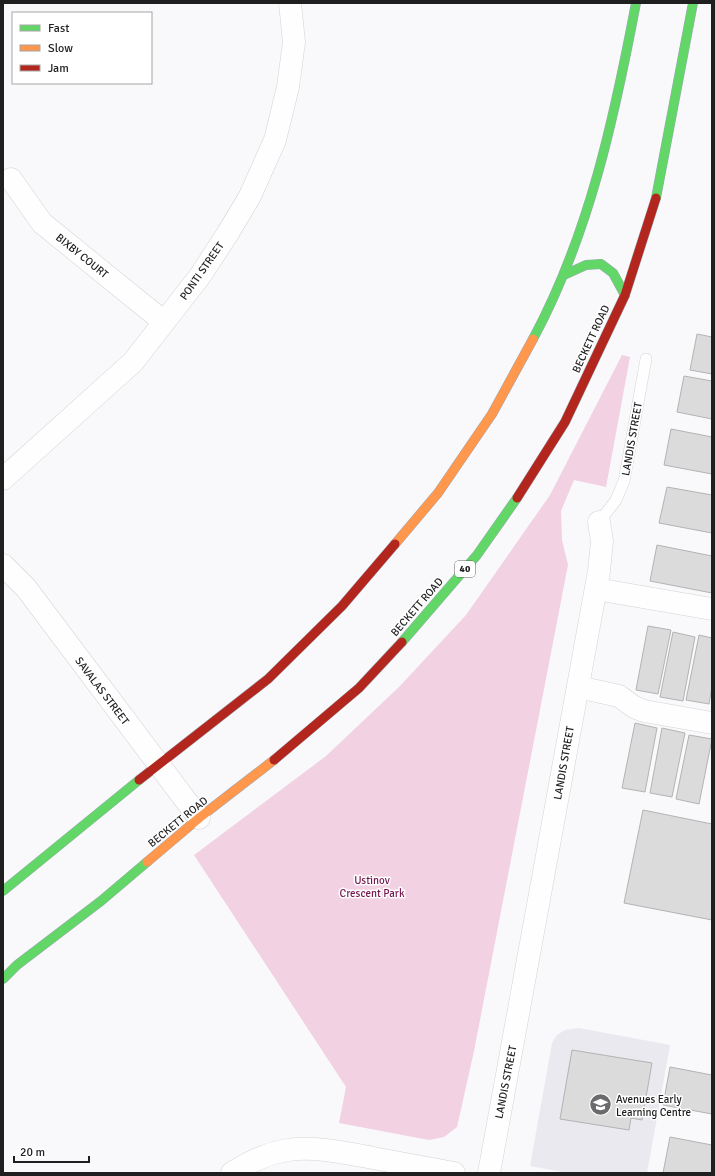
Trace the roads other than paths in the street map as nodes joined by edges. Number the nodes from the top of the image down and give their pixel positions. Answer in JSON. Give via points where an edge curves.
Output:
{"nodes":[{"id":1,"x":290,"y":3,"type":"edge"},
{"id":2,"x":636,"y":3,"type":"edge"},
{"id":3,"x":692,"y":3,"type":"edge"},
{"id":4,"x":11,"y":179,"type":"dead end"},
{"id":5,"x":564,"y":275,"type":"junction"},
{"id":6,"x":625,"y":295,"type":"junction"},
{"id":7,"x":164,"y":322,"type":"junction"},
{"id":8,"x":646,"y":359,"type":"dead end"},
{"id":9,"x":3,"y":479,"type":"edge"},
{"id":10,"x":599,"y":522,"type":"joint"},
{"id":11,"x":3,"y":565,"type":"edge"},
{"id":12,"x":596,"y":588,"type":"junction"},
{"id":13,"x":712,"y":609,"type":"edge"},
{"id":14,"x":578,"y":687,"type":"junction"},
{"id":15,"x":712,"y":723,"type":"edge"},
{"id":16,"x":158,"y":764,"type":"junction"},
{"id":17,"x":199,"y":818,"type":"junction"},
{"id":18,"x":3,"y":891,"type":"edge"},
{"id":19,"x":3,"y":979,"type":"edge"},
{"id":20,"x":232,"y":1173,"type":"edge"},
{"id":21,"x":454,"y":1173,"type":"edge"},
{"id":22,"x":489,"y":1173,"type":"edge"}],
"edges":[{"from":1,"to":7,"type":"street","name":"PONTI STREET","via":[[293,50],[288,87],[275,140],[250,196],[228,234],[200,276]]},
{"from":2,"to":5,"type":"main road","via":[[622,78],[600,163],[583,224]]},
{"from":3,"to":6,"type":"main road","name":"BECKETT ROAD","number":"40","via":[[656,200]]},
{"from":4,"to":7,"type":"street","name":"BIXBY COURT","via":[[42,223]]},
{"from":5,"to":6,"type":"main road","via":[[587,263],[600,263],[611,269]]},
{"from":5,"to":16,"type":"main road","via":[[492,414],[438,493],[342,606],[268,679]]},
{"from":6,"to":17,"type":"main road","name":"BECKETT ROAD","number":"40","via":[[565,422],[523,490],[477,555],[359,688],[266,767]]},
{"from":7,"to":9,"type":"street","name":"PONTI STREET","via":[[133,362]]},
{"from":8,"to":10,"type":"lane","name":"LANDIS STREET","via":[[624,481],[616,500]]},
{"from":10,"to":12,"type":"street","name":"LANDIS STREET","via":[[602,554]]},
{"from":11,"to":16,"type":"street","name":"SAVALAS STREET","via":[[26,588]]},
{"from":12,"to":13,"type":"street"},
{"from":12,"to":14,"type":"street","name":"LANDIS STREET"},
{"from":14,"to":15,"type":"street","via":[[619,696],[644,711]]},
{"from":14,"to":22,"type":"street","name":"LANDIS STREET"},
{"from":16,"to":17,"type":"street","name":"SAVALAS STREET"},
{"from":16,"to":18,"type":"main road"},
{"from":17,"to":19,"type":"main road","name":"BECKETT ROAD","number":"40"},
{"from":20,"to":21,"type":"street","via":[[267,1155],[306,1149]]}]}
